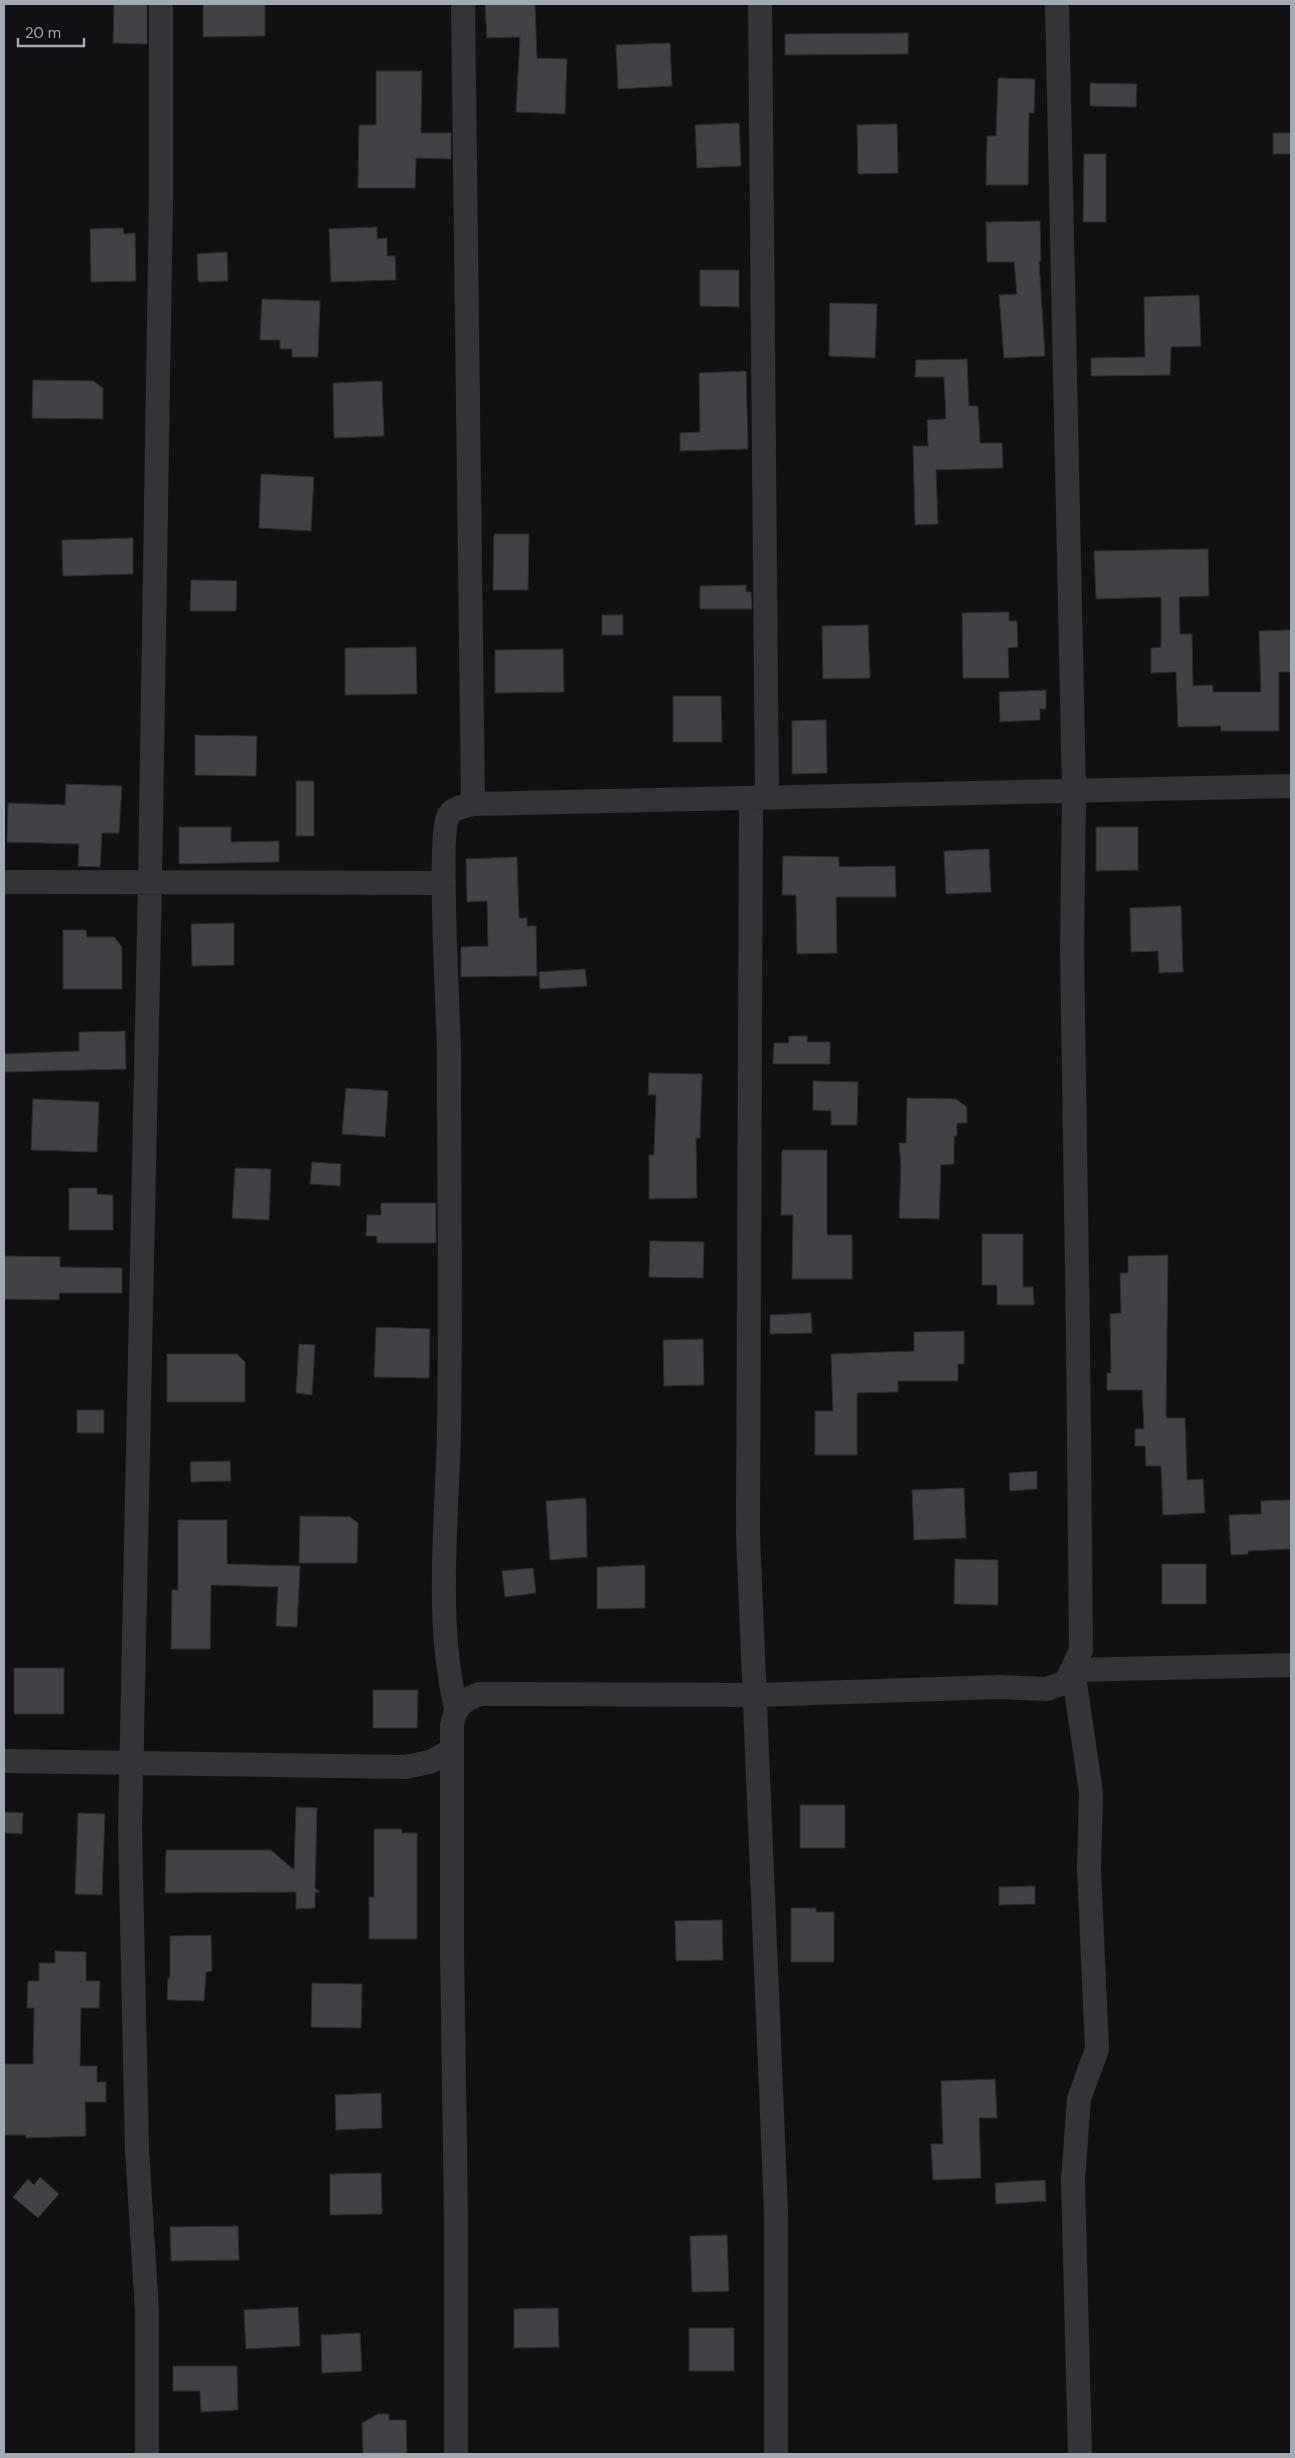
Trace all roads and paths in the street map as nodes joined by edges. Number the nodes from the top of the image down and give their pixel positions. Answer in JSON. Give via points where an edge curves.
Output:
{"nodes":[{"id":1,"x":161,"y":4,"type":"edge"},
{"id":2,"x":463,"y":4,"type":"edge"},
{"id":3,"x":760,"y":4,"type":"edge"},
{"id":4,"x":1057,"y":4,"type":"edge"},
{"id":5,"x":1291,"y":786,"type":"edge"},
{"id":6,"x":1074,"y":791,"type":"junction"},
{"id":7,"x":759,"y":798,"type":"junction"},
{"id":8,"x":473,"y":804,"type":"junction"},
{"id":9,"x":4,"y":882,"type":"edge"},
{"id":10,"x":150,"y":882,"type":"junction"},
{"id":11,"x":444,"y":883,"type":"junction"},
{"id":12,"x":1291,"y":1665,"type":"edge"},
{"id":13,"x":1073,"y":1670,"type":"junction"},
{"id":14,"x":755,"y":1695,"type":"junction"},
{"id":15,"x":456,"y":1708,"type":"junction"},
{"id":16,"x":452,"y":1750,"type":"junction"},
{"id":17,"x":4,"y":1761,"type":"edge"},
{"id":18,"x":132,"y":1761,"type":"junction"},
{"id":19,"x":148,"y":2454,"type":"edge"},
{"id":20,"x":456,"y":2454,"type":"edge"},
{"id":21,"x":776,"y":2454,"type":"edge"},
{"id":22,"x":1080,"y":2454,"type":"edge"}],
"edges":[{"from":1,"to":10,"type":"street"},
{"from":2,"to":8,"type":"street"},
{"from":3,"to":7,"type":"street"},
{"from":4,"to":6,"type":"street"},
{"from":5,"to":6,"type":"street"},
{"from":6,"to":7,"type":"street"},
{"from":6,"to":13,"type":"street","via":[[1072,950],[1081,1650]]},
{"from":7,"to":8,"type":"street"},
{"from":7,"to":14,"type":"street","via":[[748,1535]]},
{"from":8,"to":11,"type":"street","via":[[459,807],[448,815]]},
{"from":9,"to":10,"type":"street"},
{"from":10,"to":11,"type":"street"},
{"from":10,"to":18,"type":"street"},
{"from":11,"to":15,"type":"street","via":[[451,1280],[445,1594],[450,1681]]},
{"from":12,"to":13,"type":"street"},
{"from":13,"to":14,"type":"street","via":[[1066,1682],[1047,1688]]},
{"from":13,"to":22,"type":"street","via":[[1091,1792],[1089,1869],[1097,2049],[1079,2099],[1073,2180]]},
{"from":14,"to":15,"type":"street","via":[[480,1694],[466,1699]]},
{"from":14,"to":21,"type":"street","via":[[776,2211]]},
{"from":15,"to":16,"type":"street"},
{"from":16,"to":18,"type":"street","via":[[430,1762],[405,1767]]},
{"from":16,"to":20,"type":"street"},
{"from":17,"to":18,"type":"street"},
{"from":18,"to":19,"type":"street","via":[[130,1830],[137,2150],[147,2312]]}]}
